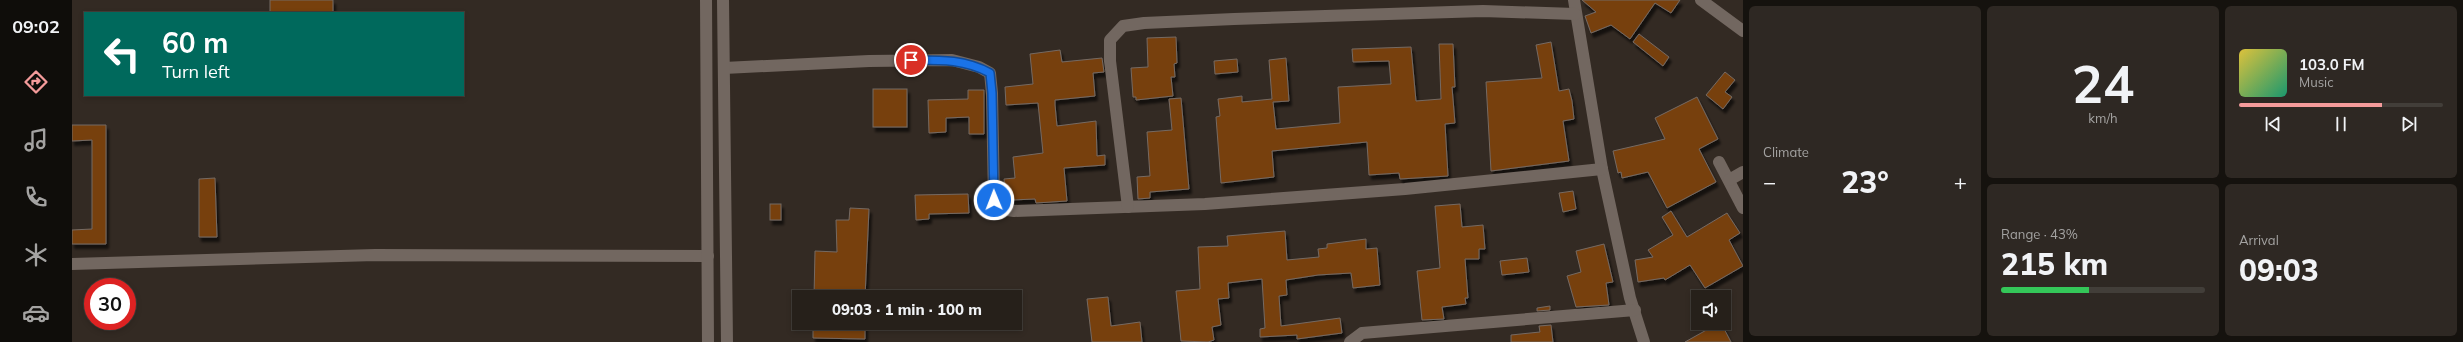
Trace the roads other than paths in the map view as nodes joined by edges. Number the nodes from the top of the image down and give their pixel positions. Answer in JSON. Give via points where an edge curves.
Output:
{"nodes":[{"id":1,"x":706,"y":0,"type":"edge"},
{"id":2,"x":723,"y":0,"type":"edge"},
{"id":3,"x":1574,"y":0,"type":"edge"},
{"id":4,"x":1701,"y":0,"type":"edge"},
{"id":5,"x":1575,"y":14,"type":"junction"},
{"id":6,"x":1743,"y":31,"type":"edge"},
{"id":7,"x":724,"y":68,"type":"junction"},
{"id":8,"x":1720,"y":162,"type":"dead end"},
{"id":9,"x":1602,"y":168,"type":"junction"},
{"id":10,"x":1743,"y":172,"type":"edge"},
{"id":11,"x":1729,"y":180,"type":"junction"},
{"id":12,"x":1128,"y":207,"type":"junction"},
{"id":13,"x":1743,"y":208,"type":"edge"},
{"id":14,"x":708,"y":256,"type":"junction"},
{"id":15,"x":72,"y":264,"type":"edge"},
{"id":16,"x":1635,"y":310,"type":"junction"},
{"id":17,"x":708,"y":342,"type":"edge"},
{"id":18,"x":727,"y":342,"type":"edge"},
{"id":19,"x":1350,"y":342,"type":"edge"},
{"id":20,"x":1644,"y":342,"type":"edge"}],
"edges":[{"from":1,"to":14,"type":"street"},
{"from":2,"to":7,"type":"street"},
{"from":3,"to":5,"type":"street"},
{"from":4,"to":6,"type":"street"},
{"from":5,"to":9,"type":"street"},
{"from":5,"to":12,"type":"street","via":[[1483,11],[1219,19],[1123,26],[1110,40],[1110,61]]},
{"from":7,"to":12,"type":"street","via":[[869,60],[952,60],[979,67],[990,73],[994,200],[1001,209],[1014,211]]},
{"from":7,"to":18,"type":"street"},
{"from":8,"to":11,"type":"street"},
{"from":9,"to":12,"type":"street","via":[[1404,189]]},
{"from":9,"to":16,"type":"street","via":[[1630,298]]},
{"from":10,"to":11,"type":"street"},
{"from":11,"to":13,"type":"street"},
{"from":14,"to":15,"type":"street","via":[[375,255]]},
{"from":14,"to":17,"type":"street"},
{"from":16,"to":19,"type":"street","via":[[1362,333]]},
{"from":16,"to":20,"type":"street"}]}
